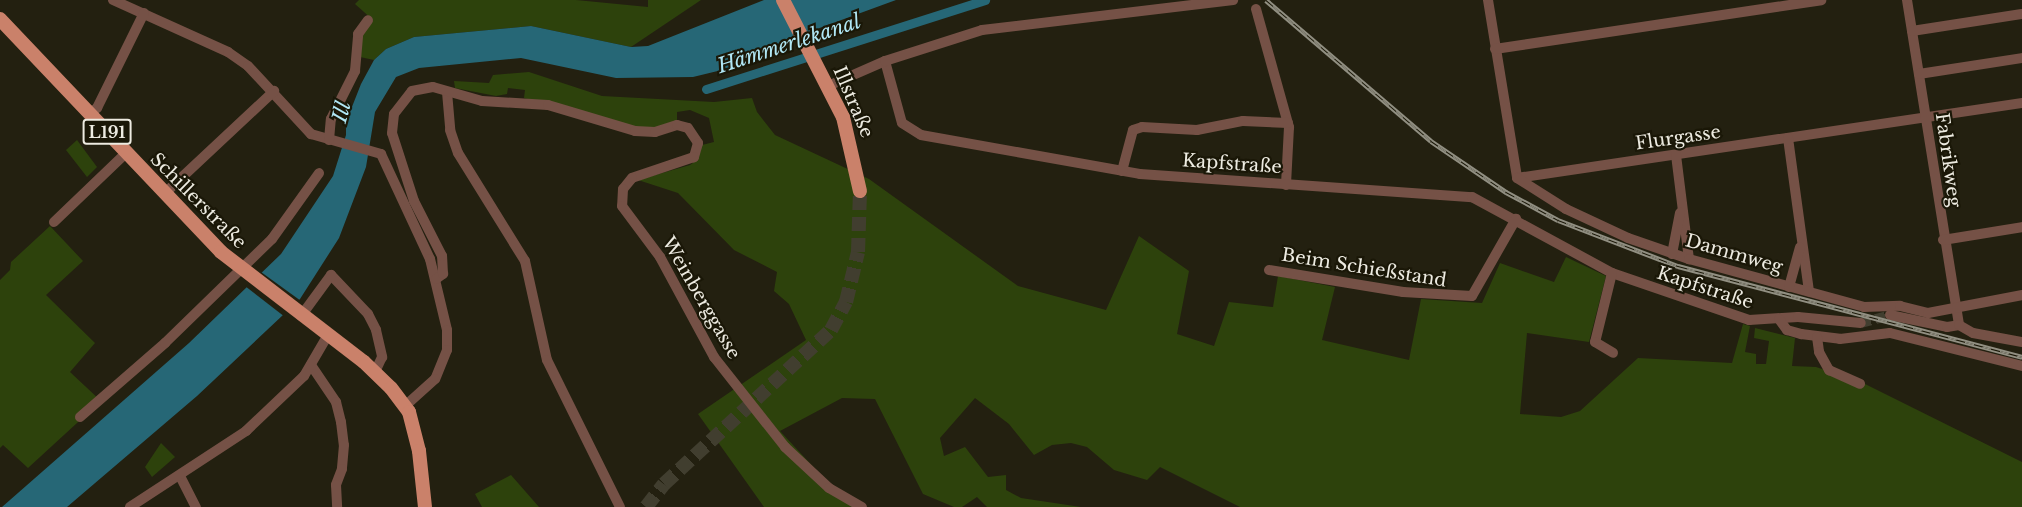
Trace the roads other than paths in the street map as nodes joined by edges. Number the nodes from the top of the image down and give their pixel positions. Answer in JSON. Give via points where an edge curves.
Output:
{"nodes":[{"id":1,"x":113,"y":0,"type":"edge"},
{"id":2,"x":783,"y":0,"type":"edge"},
{"id":3,"x":1233,"y":0,"type":"edge"},
{"id":4,"x":1488,"y":0,"type":"edge"},
{"id":5,"x":1821,"y":0,"type":"edge"},
{"id":6,"x":1907,"y":0,"type":"edge"},
{"id":7,"x":1256,"y":9,"type":"dead end"},
{"id":8,"x":144,"y":13,"type":"junction"},
{"id":9,"x":2022,"y":14,"type":"edge"},
{"id":10,"x":0,"y":19,"type":"edge"},
{"id":11,"x":368,"y":20,"type":"dead end"},
{"id":12,"x":1912,"y":31,"type":"junction"},
{"id":13,"x":1495,"y":49,"type":"junction"},
{"id":14,"x":2022,"y":58,"type":"edge"},
{"id":15,"x":885,"y":61,"type":"junction"},
{"id":16,"x":1919,"y":74,"type":"junction"},
{"id":17,"x":828,"y":86,"type":"junction"},
{"id":18,"x":274,"y":91,"type":"junction"},
{"id":19,"x":447,"y":92,"type":"junction"},
{"id":20,"x":2022,"y":103,"type":"edge"},
{"id":21,"x":90,"y":113,"type":"junction"},
{"id":22,"x":1924,"y":117,"type":"junction"},
{"id":23,"x":1288,"y":123,"type":"junction"},
{"id":24,"x":1788,"y":138,"type":"junction"},
{"id":25,"x":329,"y":140,"type":"junction"},
{"id":26,"x":126,"y":153,"type":"junction"},
{"id":27,"x":1676,"y":155,"type":"junction"},
{"id":28,"x":1122,"y":171,"type":"junction"},
{"id":29,"x":319,"y":173,"type":"dead end"},
{"id":30,"x":1517,"y":178,"type":"junction"},
{"id":31,"x":1286,"y":184,"type":"junction"},
{"id":32,"x":860,"y":191,"type":"tunnel mouth"},
{"id":33,"x":164,"y":194,"type":"junction"},
{"id":34,"x":1682,"y":203,"type":"junction"},
{"id":35,"x":1516,"y":219,"type":"junction"},
{"id":36,"x":54,"y":222,"type":"dead end"},
{"id":37,"x":2022,"y":227,"type":"edge"},
{"id":38,"x":1802,"y":240,"type":"junction"},
{"id":39,"x":1943,"y":240,"type":"junction"},
{"id":40,"x":1672,"y":254,"type":"junction"},
{"id":41,"x":1689,"y":259,"type":"junction"},
{"id":42,"x":1269,"y":270,"type":"dead end"},
{"id":43,"x":1612,"y":273,"type":"junction"},
{"id":44,"x":247,"y":274,"type":"junction"},
{"id":45,"x":436,"y":279,"type":"junction"},
{"id":46,"x":1789,"y":287,"type":"junction"},
{"id":47,"x":1809,"y":292,"type":"junction"},
{"id":48,"x":2022,"y":295,"type":"edge"},
{"id":49,"x":1955,"y":309,"type":"junction"},
{"id":50,"x":297,"y":313,"type":"junction"},
{"id":51,"x":1890,"y":315,"type":"tunnel mouth"},
{"id":52,"x":1779,"y":319,"type":"junction"},
{"id":53,"x":1861,"y":323,"type":"tunnel mouth"},
{"id":54,"x":1959,"y":325,"type":"junction"},
{"id":55,"x":328,"y":335,"type":"junction"},
{"id":56,"x":1817,"y":337,"type":"junction"},
{"id":57,"x":2022,"y":342,"type":"edge"},
{"id":58,"x":1613,"y":353,"type":"dead end"},
{"id":59,"x":311,"y":365,"type":"junction"},
{"id":60,"x":2022,"y":366,"type":"edge"},
{"id":61,"x":375,"y":372,"type":"junction"},
{"id":62,"x":1860,"y":384,"type":"dead end"},
{"id":63,"x":405,"y":406,"type":"junction"},
{"id":64,"x":80,"y":417,"type":"dead end"},
{"id":65,"x":180,"y":476,"type":"junction"},
{"id":66,"x":130,"y":507,"type":"edge"},
{"id":67,"x":196,"y":507,"type":"edge"},
{"id":68,"x":337,"y":507,"type":"edge"},
{"id":69,"x":425,"y":507,"type":"edge"},
{"id":70,"x":620,"y":507,"type":"edge"},
{"id":71,"x":862,"y":507,"type":"edge"}],
"edges":[{"from":1,"to":8,"type":"street"},
{"from":2,"to":17,"type":"main road","name":"Illstraße"},
{"from":3,"to":15,"type":"street","via":[[1136,14],[1002,26]]},
{"from":4,"to":13,"type":"street"},
{"from":5,"to":13,"type":"street"},
{"from":6,"to":12,"type":"street","name":"Fabrikweg"},
{"from":7,"to":23,"type":"street"},
{"from":8,"to":18,"type":"street","via":[[228,52]]},
{"from":8,"to":21,"type":"street","via":[[97,108]]},
{"from":9,"to":12,"type":"street"},
{"from":10,"to":21,"type":"main road","name":"Schillerstraße","number":"L191"},
{"from":11,"to":25,"type":"street","via":[[358,33],[355,71],[331,119]]},
{"from":12,"to":16,"type":"street","name":"Fabrikweg"},
{"from":13,"to":30,"type":"street"},
{"from":14,"to":16,"type":"street"},
{"from":15,"to":17,"type":"street"},
{"from":15,"to":28,"type":"street","name":"Kapfstraße","via":[[899,116],[911,131]]},
{"from":16,"to":22,"type":"street","name":"Fabrikweg"},
{"from":17,"to":32,"type":"main road","name":"Illstraße","via":[[848,131]]},
{"from":18,"to":25,"type":"street","via":[[307,131]]},
{"from":18,"to":33,"type":"street"},
{"from":19,"to":45,"type":"street","via":[[424,87],[412,92],[399,106],[392,124],[404,176],[442,256],[443,274]]},
{"from":19,"to":70,"type":"street","via":[[450,130],[458,153],[525,261],[547,360]]},
{"from":19,"to":71,"type":"street","name":"Weinberggasse","via":[[482,101],[548,105],[635,131],[683,126],[692,130],[697,152],[688,162],[627,182],[622,206],[660,257],[714,357],[785,447],[829,488]]},
{"from":20,"to":22,"type":"street","name":"Flurgasse"},
{"from":21,"to":26,"type":"main road","name":"Schillerstraße","number":"L191"},
{"from":22,"to":24,"type":"street","name":"Flurgasse"},
{"from":22,"to":39,"type":"street","name":"Fabrikweg"},
{"from":23,"to":28,"type":"street","via":[[1243,121],[1197,130],[1142,127],[1133,130]]},
{"from":23,"to":31,"type":"street"},
{"from":24,"to":27,"type":"street","name":"Flurgasse"},
{"from":24,"to":38,"type":"street"},
{"from":25,"to":45,"type":"street","via":[[378,152],[419,231]]},
{"from":26,"to":33,"type":"main road","name":"Schillerstraße","number":"L191"},
{"from":26,"to":36,"type":"street"},
{"from":27,"to":30,"type":"street","name":"Flurgasse"},
{"from":27,"to":34,"type":"street"},
{"from":28,"to":31,"type":"street","name":"Kapfstraße"},
{"from":29,"to":44,"type":"street"},
{"from":30,"to":40,"type":"street","name":"Dammweg","via":[[1598,225]]},
{"from":31,"to":35,"type":"street","name":"Kapfstraße","via":[[1472,197]]},
{"from":33,"to":44,"type":"main road","name":"Schillerstraße","number":"L191"},
{"from":34,"to":40,"type":"street"},
{"from":34,"to":41,"type":"street"},
{"from":35,"to":42,"type":"street","name":"Beim Schießstand","via":[[1472,297],[1403,292]]},
{"from":35,"to":43,"type":"street","name":"Kapfstraße"},
{"from":37,"to":39,"type":"street"},
{"from":38,"to":46,"type":"street"},
{"from":38,"to":47,"type":"street"},
{"from":39,"to":49,"type":"street","name":"Fabrikweg"},
{"from":40,"to":41,"type":"street","name":"Dammweg"},
{"from":41,"to":46,"type":"street","name":"Dammweg"},
{"from":43,"to":52,"type":"street","name":"Kapfstraße","via":[[1749,320]]},
{"from":43,"to":58,"type":"street","via":[[1595,342]]},
{"from":44,"to":50,"type":"main road","number":"L191"},
{"from":44,"to":64,"type":"street"},
{"from":45,"to":63,"type":"street","via":[[447,350],[430,387]]},
{"from":46,"to":47,"type":"street","name":"Dammweg"},
{"from":47,"to":49,"type":"street","name":"Dammweg","via":[[1864,307],[1900,306],[1928,313]]},
{"from":48,"to":49,"type":"street","name":"Dammweg"},
{"from":49,"to":54,"type":"street","name":"Fabrikweg"},
{"from":50,"to":55,"type":"main road","number":"L191"},
{"from":50,"to":61,"type":"street","via":[[331,275],[368,314],[376,330],[382,357]]},
{"from":51,"to":54,"type":"street","via":[[1947,327]]},
{"from":52,"to":53,"type":"street","name":"Kapfstraße"},
{"from":52,"to":56,"type":"street","via":[[1787,330]]},
{"from":54,"to":57,"type":"street","via":[[1973,333]]},
{"from":55,"to":59,"type":"street"},
{"from":55,"to":61,"type":"main road","number":"L191"},
{"from":56,"to":60,"type":"street","via":[[1840,339],[1890,333]]},
{"from":56,"to":62,"type":"street","via":[[1819,352],[1829,370]]},
{"from":59,"to":65,"type":"street","via":[[246,431]]},
{"from":59,"to":68,"type":"street","via":[[336,402],[343,431]]},
{"from":61,"to":63,"type":"main road","number":"L191"},
{"from":63,"to":69,"type":"main road","number":"L191","via":[[419,451]]},
{"from":65,"to":66,"type":"street"},
{"from":65,"to":67,"type":"street"}]}
